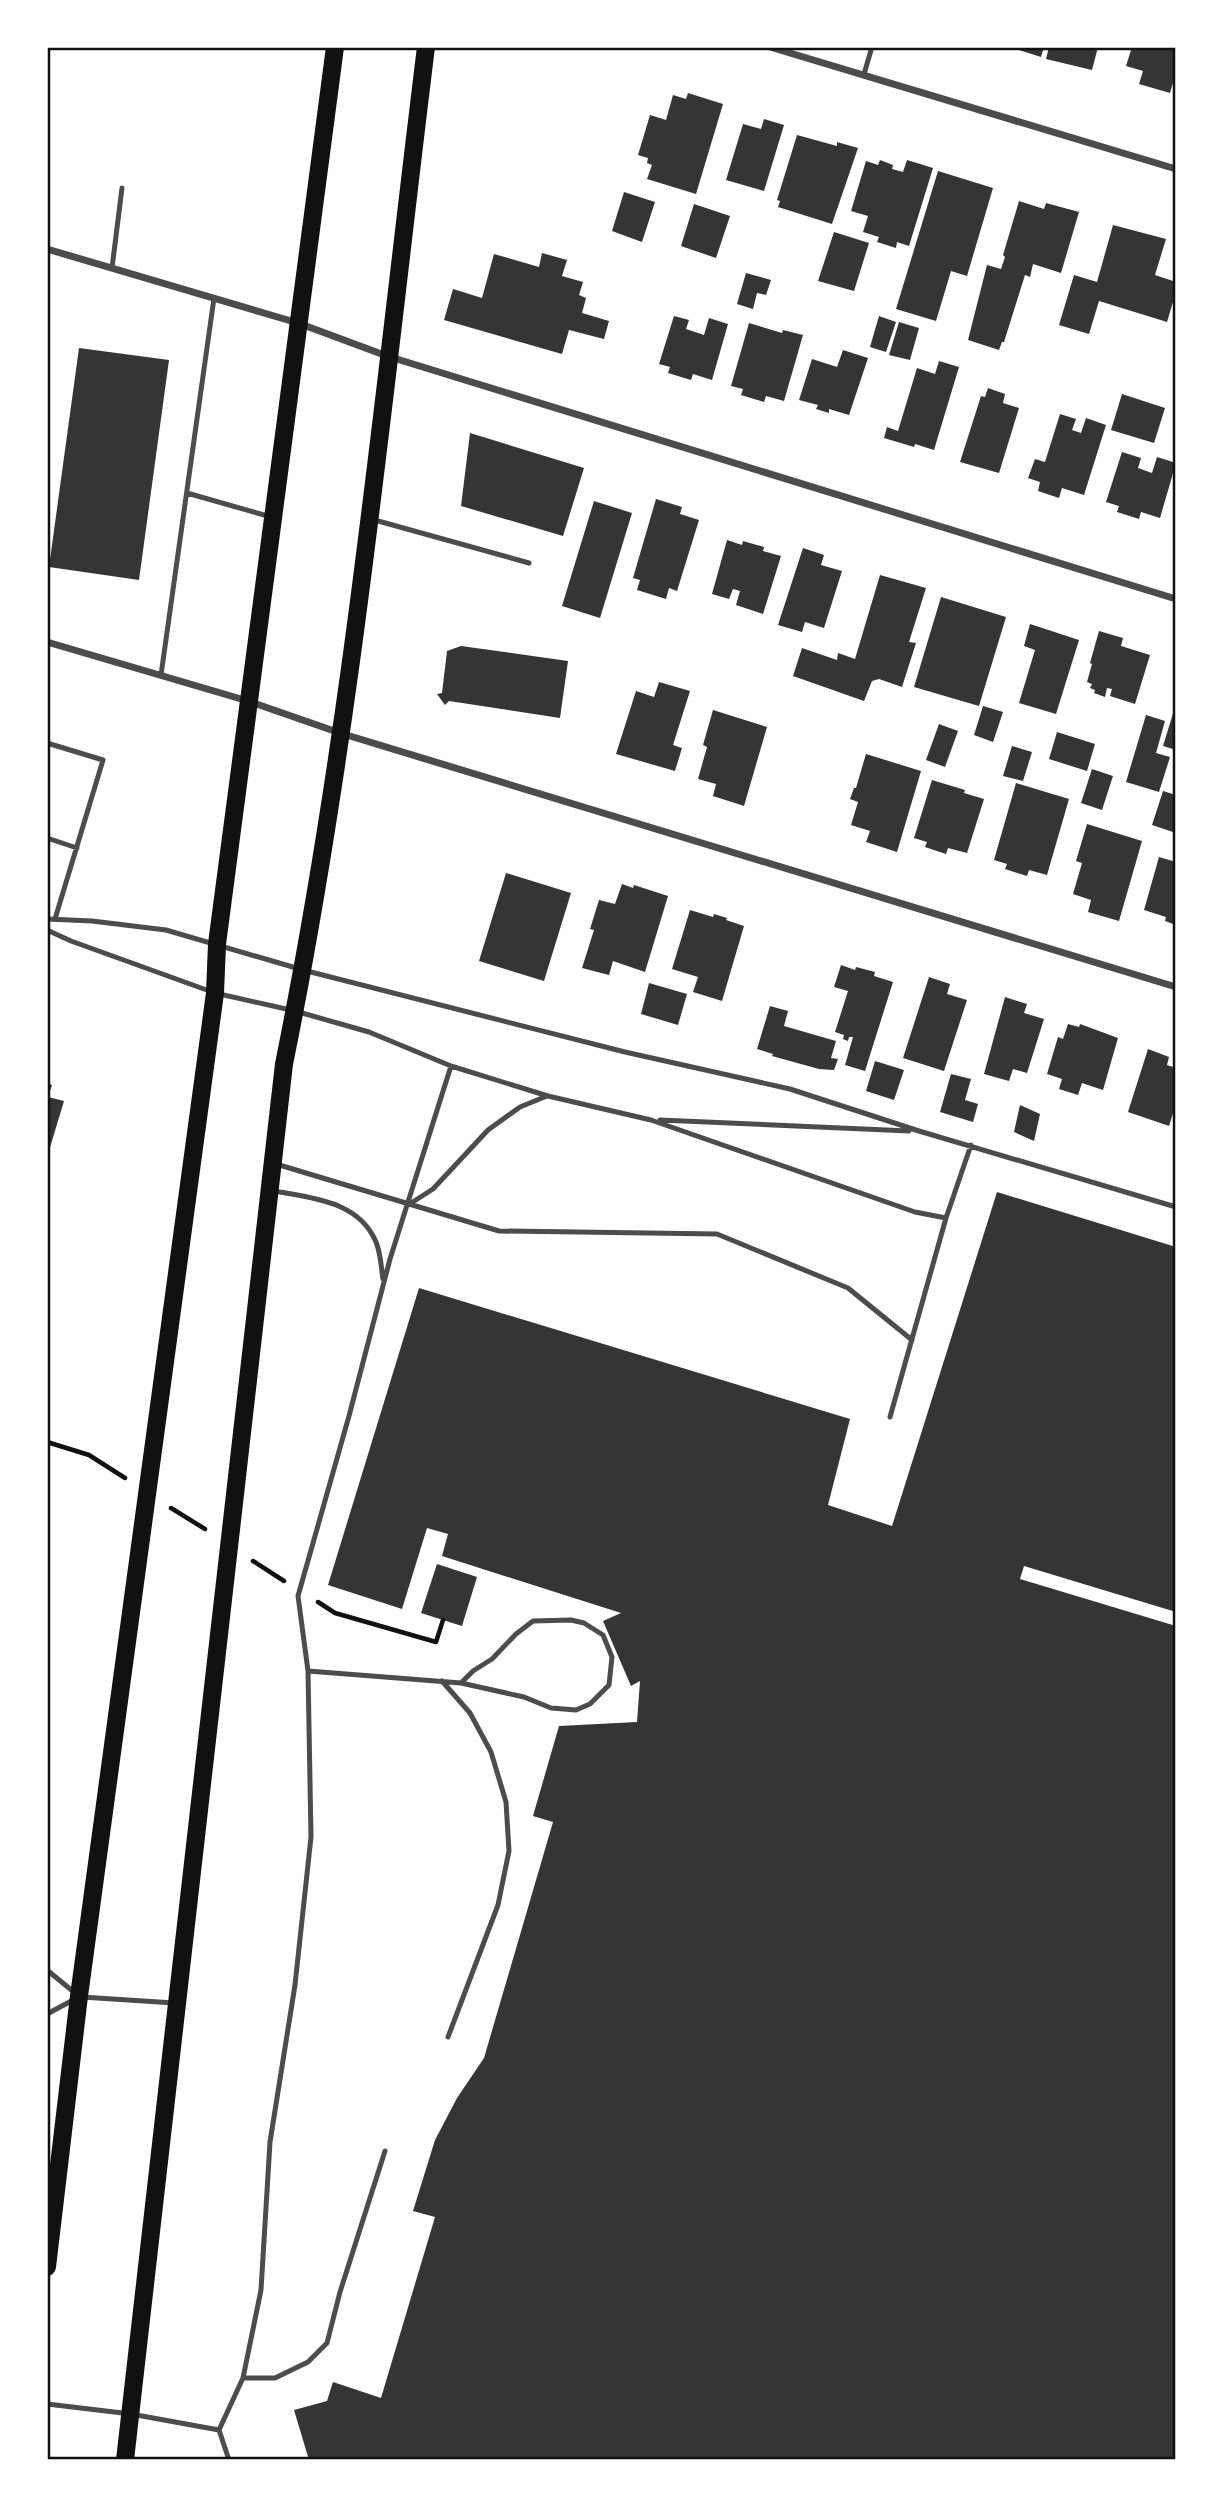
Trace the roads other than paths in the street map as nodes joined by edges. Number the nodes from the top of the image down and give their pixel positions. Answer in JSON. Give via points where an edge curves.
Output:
{"nodes":[{"id":1,"x":335,"y":47,"type":"edge"},
{"id":2,"x":426,"y":47,"type":"edge"},
{"id":3,"x":770,"y":47,"type":"edge"},
{"id":4,"x":872,"y":47,"type":"edge"},
{"id":5,"x":781,"y":49,"type":"edge"},
{"id":6,"x":864,"y":74,"type":"junction"},
{"id":7,"x":1176,"y":169,"type":"edge"},
{"id":8,"x":122,"y":188,"type":"dead end"},
{"id":9,"x":47,"y":249,"type":"edge"},
{"id":10,"x":112,"y":268,"type":"junction"},
{"id":11,"x":214,"y":298,"type":"junction"},
{"id":12,"x":298,"y":323,"type":"junction"},
{"id":13,"x":387,"y":356,"type":"junction"},
{"id":14,"x":187,"y":493,"type":"junction"},
{"id":15,"x":272,"y":518,"type":"junction"},
{"id":16,"x":368,"y":518,"type":"junction"},
{"id":17,"x":529,"y":563,"type":"dead end"},
{"id":18,"x":1176,"y":599,"type":"edge"},
{"id":19,"x":47,"y":642,"type":"edge"},
{"id":20,"x":161,"y":675,"type":"junction"},
{"id":21,"x":248,"y":701,"type":"junction"},
{"id":22,"x":341,"y":733,"type":"junction"},
{"id":23,"x":47,"y":743,"type":"edge"},
{"id":24,"x":47,"y":838,"type":"edge"},
{"id":25,"x":77,"y":848,"type":"junction"},
{"id":26,"x":47,"y":919,"type":"edge"},
{"id":27,"x":55,"y":919,"type":"junction"},
{"id":28,"x":47,"y":930,"type":"edge"},
{"id":29,"x":216,"y":944,"type":"junction"},
{"id":30,"x":303,"y":970,"type":"junction"},
{"id":31,"x":1176,"y":987,"type":"edge"},
{"id":32,"x":215,"y":993,"type":"junction"},
{"id":33,"x":295,"y":1011,"type":"junction"},
{"id":34,"x":450,"y":1066,"type":"junction"},
{"id":35,"x":548,"y":1096,"type":"junction"},
{"id":36,"x":651,"y":1120,"type":"junction"},
{"id":37,"x":919,"y":1131,"type":"junction"},
{"id":38,"x":971,"y":1145,"type":"junction"},
{"id":39,"x":273,"y":1163,"type":"junction"},
{"id":40,"x":271,"y":1190,"type":"junction"},
{"id":41,"x":408,"y":1205,"type":"junction"},
{"id":42,"x":1176,"y":1207,"type":"edge"},
{"id":43,"x":946,"y":1218,"type":"junction"},
{"id":44,"x":384,"y":1283,"type":"junction"},
{"id":45,"x":912,"y":1340,"type":"junction"},
{"id":46,"x":890,"y":1417,"type":"dead end"},
{"id":47,"x":308,"y":1671,"type":"junction"},
{"id":48,"x":442,"y":1681,"type":"junction"},
{"id":49,"x":461,"y":1683,"type":"junction"},
{"id":50,"x":47,"y":1970,"type":"edge"},
{"id":51,"x":79,"y":1996,"type":"junction"},
{"id":52,"x":178,"y":2003,"type":"junction"},
{"id":53,"x":47,"y":2014,"type":"edge"},
{"id":54,"x":448,"y":2037,"type":"dead end"},
{"id":55,"x":385,"y":2151,"type":"dead end"},
{"id":56,"x":47,"y":2267,"type":"edge"},
{"id":57,"x":243,"y":2378,"type":"junction"},
{"id":58,"x":47,"y":2404,"type":"edge"},
{"id":59,"x":131,"y":2414,"type":"junction"},
{"id":60,"x":219,"y":2430,"type":"junction"},
{"id":61,"x":125,"y":2460,"type":"edge"},
{"id":62,"x":229,"y":2460,"type":"edge"}],
"edges":[{"from":1,"to":12,"type":"main road"},
{"from":2,"to":13,"type":"main road"},
{"from":3,"to":5,"type":"street"},
{"from":4,"to":6,"type":"lane"},
{"from":5,"to":6,"type":"street"},
{"from":6,"to":7,"type":"street"},
{"from":8,"to":10,"type":"lane"},
{"from":9,"to":10,"type":"street"},
{"from":10,"to":11,"type":"street"},
{"from":11,"to":12,"type":"street"},
{"from":11,"to":14,"type":"lane"},
{"from":12,"to":13,"type":"street"},
{"from":12,"to":15,"type":"main road"},
{"from":13,"to":16,"type":"main road"},
{"from":13,"to":18,"type":"street"},
{"from":14,"to":15,"type":"lane"},
{"from":14,"to":20,"type":"lane"},
{"from":15,"to":21,"type":"main road"},
{"from":16,"to":17,"type":"lane"},
{"from":16,"to":22,"type":"main road"},
{"from":19,"to":20,"type":"street"},
{"from":20,"to":21,"type":"street"},
{"from":21,"to":22,"type":"street"},
{"from":21,"to":29,"type":"main road"},
{"from":22,"to":30,"type":"main road"},
{"from":22,"to":31,"type":"street"},
{"from":23,"to":25,"type":"lane","via":[[103,760]]},
{"from":24,"to":25,"type":"lane"},
{"from":25,"to":27,"type":"lane"},
{"from":26,"to":27,"type":"lane"},
{"from":27,"to":29,"type":"lane","via":[[166,930]]},
{"from":28,"to":32,"type":"lane"},
{"from":29,"to":30,"type":"lane"},
{"from":29,"to":32,"type":"main road"},
{"from":30,"to":33,"type":"main road"},
{"from":30,"to":37,"type":"lane","via":[[790,1089]]},
{"from":32,"to":33,"type":"lane"},
{"from":32,"to":51,"type":"main road"},
{"from":33,"to":34,"type":"lane","via":[[369,1032]]},
{"from":33,"to":39,"type":"main road"},
{"from":34,"to":35,"type":"lane"},
{"from":34,"to":41,"type":"lane"},
{"from":35,"to":36,"type":"lane"},
{"from":35,"to":41,"type":"lane","via":[[520,1107],[488,1130],[433,1189]]},
{"from":36,"to":37,"type":"lane"},
{"from":36,"to":43,"type":"lane","via":[[915,1212]]},
{"from":37,"to":38,"type":"lane"},
{"from":38,"to":42,"type":"lane"},
{"from":38,"to":43,"type":"lane"},
{"from":39,"to":40,"type":"main road"},
{"from":39,"to":41,"type":"lane"},
{"from":40,"to":44,"type":"lane","via":[[335,1202],[350,1210],[376,1240]]},
{"from":40,"to":52,"type":"main road"},
{"from":41,"to":44,"type":"lane"},
{"from":41,"to":45,"type":"lane","via":[[499,1231],[717,1234],[848,1288]]},
{"from":43,"to":45,"type":"lane"},
{"from":44,"to":47,"type":"lane","via":[[298,1595]]},
{"from":45,"to":46,"type":"lane"},
{"from":47,"to":48,"type":"lane"},
{"from":47,"to":57,"type":"lane","via":[[311,1837],[295,1985],[270,2142],[261,2290]]},
{"from":48,"to":49,"type":"lane"},
{"from":48,"to":54,"type":"lane","via":[[470,1713],[491,1752],[506,1802],[509,1851],[498,1905]]},
{"from":49,"to":49,"type":"lane","via":[[551,1708],[576,1710],[610,1685],[612,1657],[603,1635],[584,1623],[533,1621]]},
{"from":50,"to":51,"type":"lane"},
{"from":51,"to":52,"type":"lane"},
{"from":51,"to":53,"type":"lane"},
{"from":51,"to":56,"type":"main road"},
{"from":52,"to":59,"type":"main road"},
{"from":55,"to":57,"type":"lane","via":[[327,2343],[308,2361],[275,2378]]},
{"from":57,"to":60,"type":"lane"},
{"from":58,"to":59,"type":"lane"},
{"from":59,"to":60,"type":"lane"},
{"from":59,"to":61,"type":"main road"},
{"from":60,"to":62,"type":"lane"}]}
